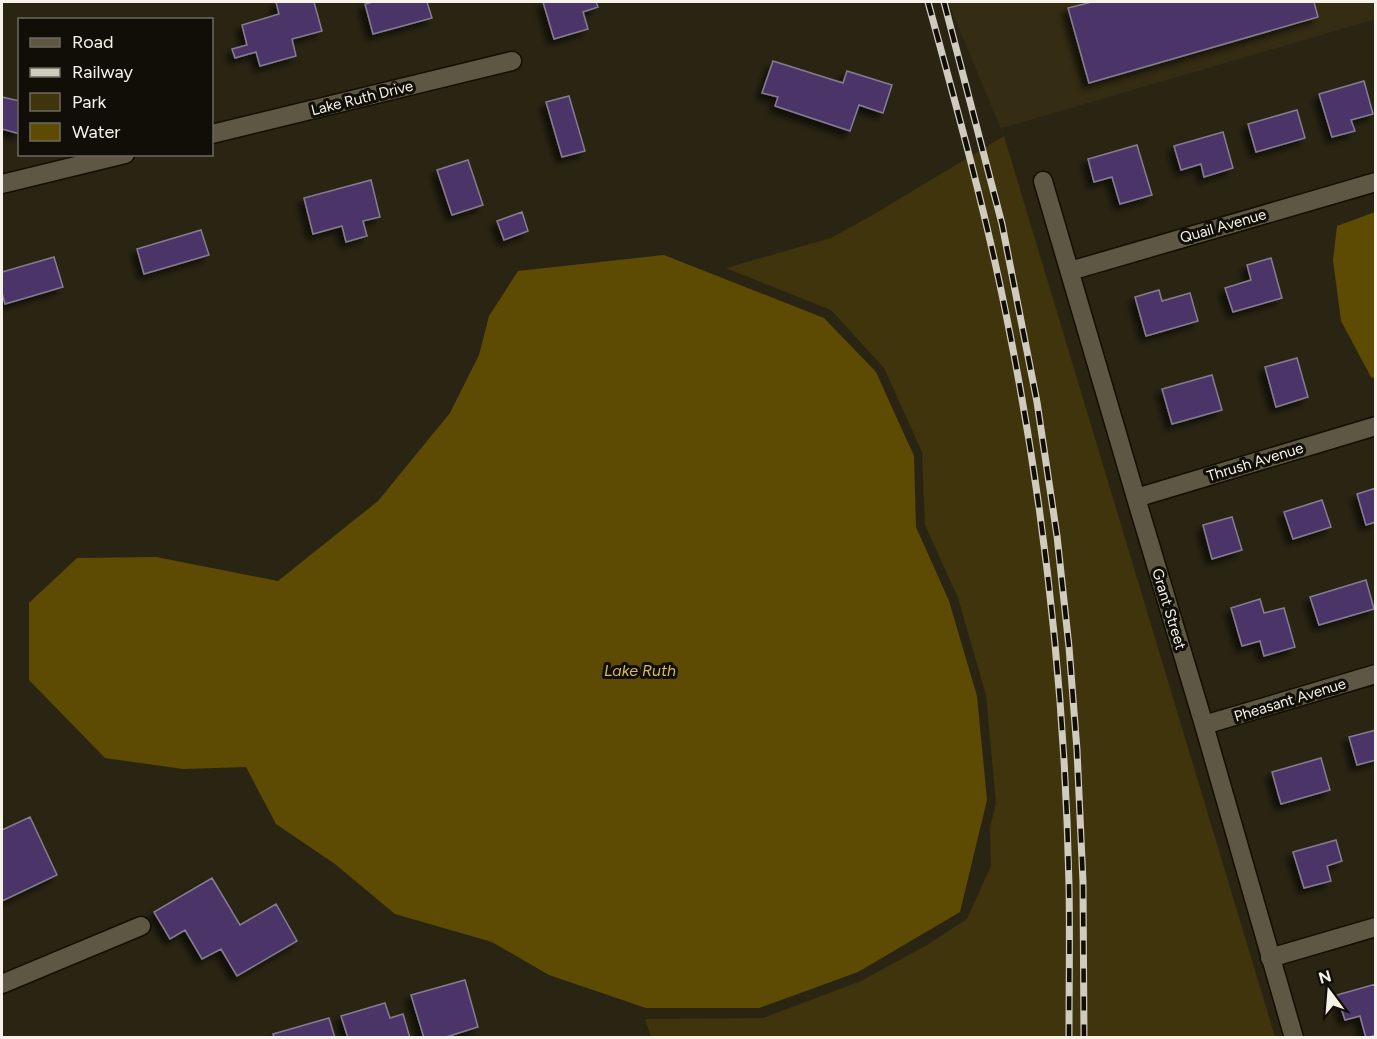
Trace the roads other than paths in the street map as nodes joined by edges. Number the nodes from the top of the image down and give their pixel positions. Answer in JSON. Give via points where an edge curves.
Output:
{"nodes":[{"id":1,"x":513,"y":61,"type":"dead end"},
{"id":2,"x":213,"y":134,"type":"edge"},
{"id":3,"x":117,"y":156,"type":"edge"},
{"id":4,"x":1043,"y":181,"type":"dead end"},
{"id":5,"x":1376,"y":182,"type":"edge"},
{"id":6,"x":2,"y":184,"type":"edge"},
{"id":7,"x":1070,"y":271,"type":"junction"},
{"id":8,"x":1376,"y":426,"type":"edge"},
{"id":9,"x":1136,"y":498,"type":"junction"},
{"id":10,"x":1376,"y":674,"type":"edge"},
{"id":11,"x":1204,"y":725,"type":"junction"},
{"id":12,"x":141,"y":926,"type":"dead end"},
{"id":13,"x":1376,"y":927,"type":"edge"},
{"id":14,"x":1270,"y":958,"type":"junction"},
{"id":15,"x":2,"y":984,"type":"edge"},
{"id":16,"x":1294,"y":1038,"type":"edge"}],
"edges":[{"from":1,"to":2,"type":"street","name":"Lake Ruth Drive"},
{"from":3,"to":6,"type":"street"},
{"from":4,"to":7,"type":"street","name":"Grant Street"},
{"from":5,"to":7,"type":"street","name":"Quail Avenue"},
{"from":7,"to":9,"type":"street","name":"Grant Street"},
{"from":8,"to":9,"type":"street","name":"Thrush Avenue"},
{"from":9,"to":11,"type":"street","name":"Grant Street"},
{"from":10,"to":11,"type":"street","name":"Pheasant Avenue"},
{"from":11,"to":14,"type":"street","name":"Grant Street"},
{"from":12,"to":15,"type":"street"},
{"from":13,"to":14,"type":"street"},
{"from":14,"to":16,"type":"street","name":"Grant Street"}]}
